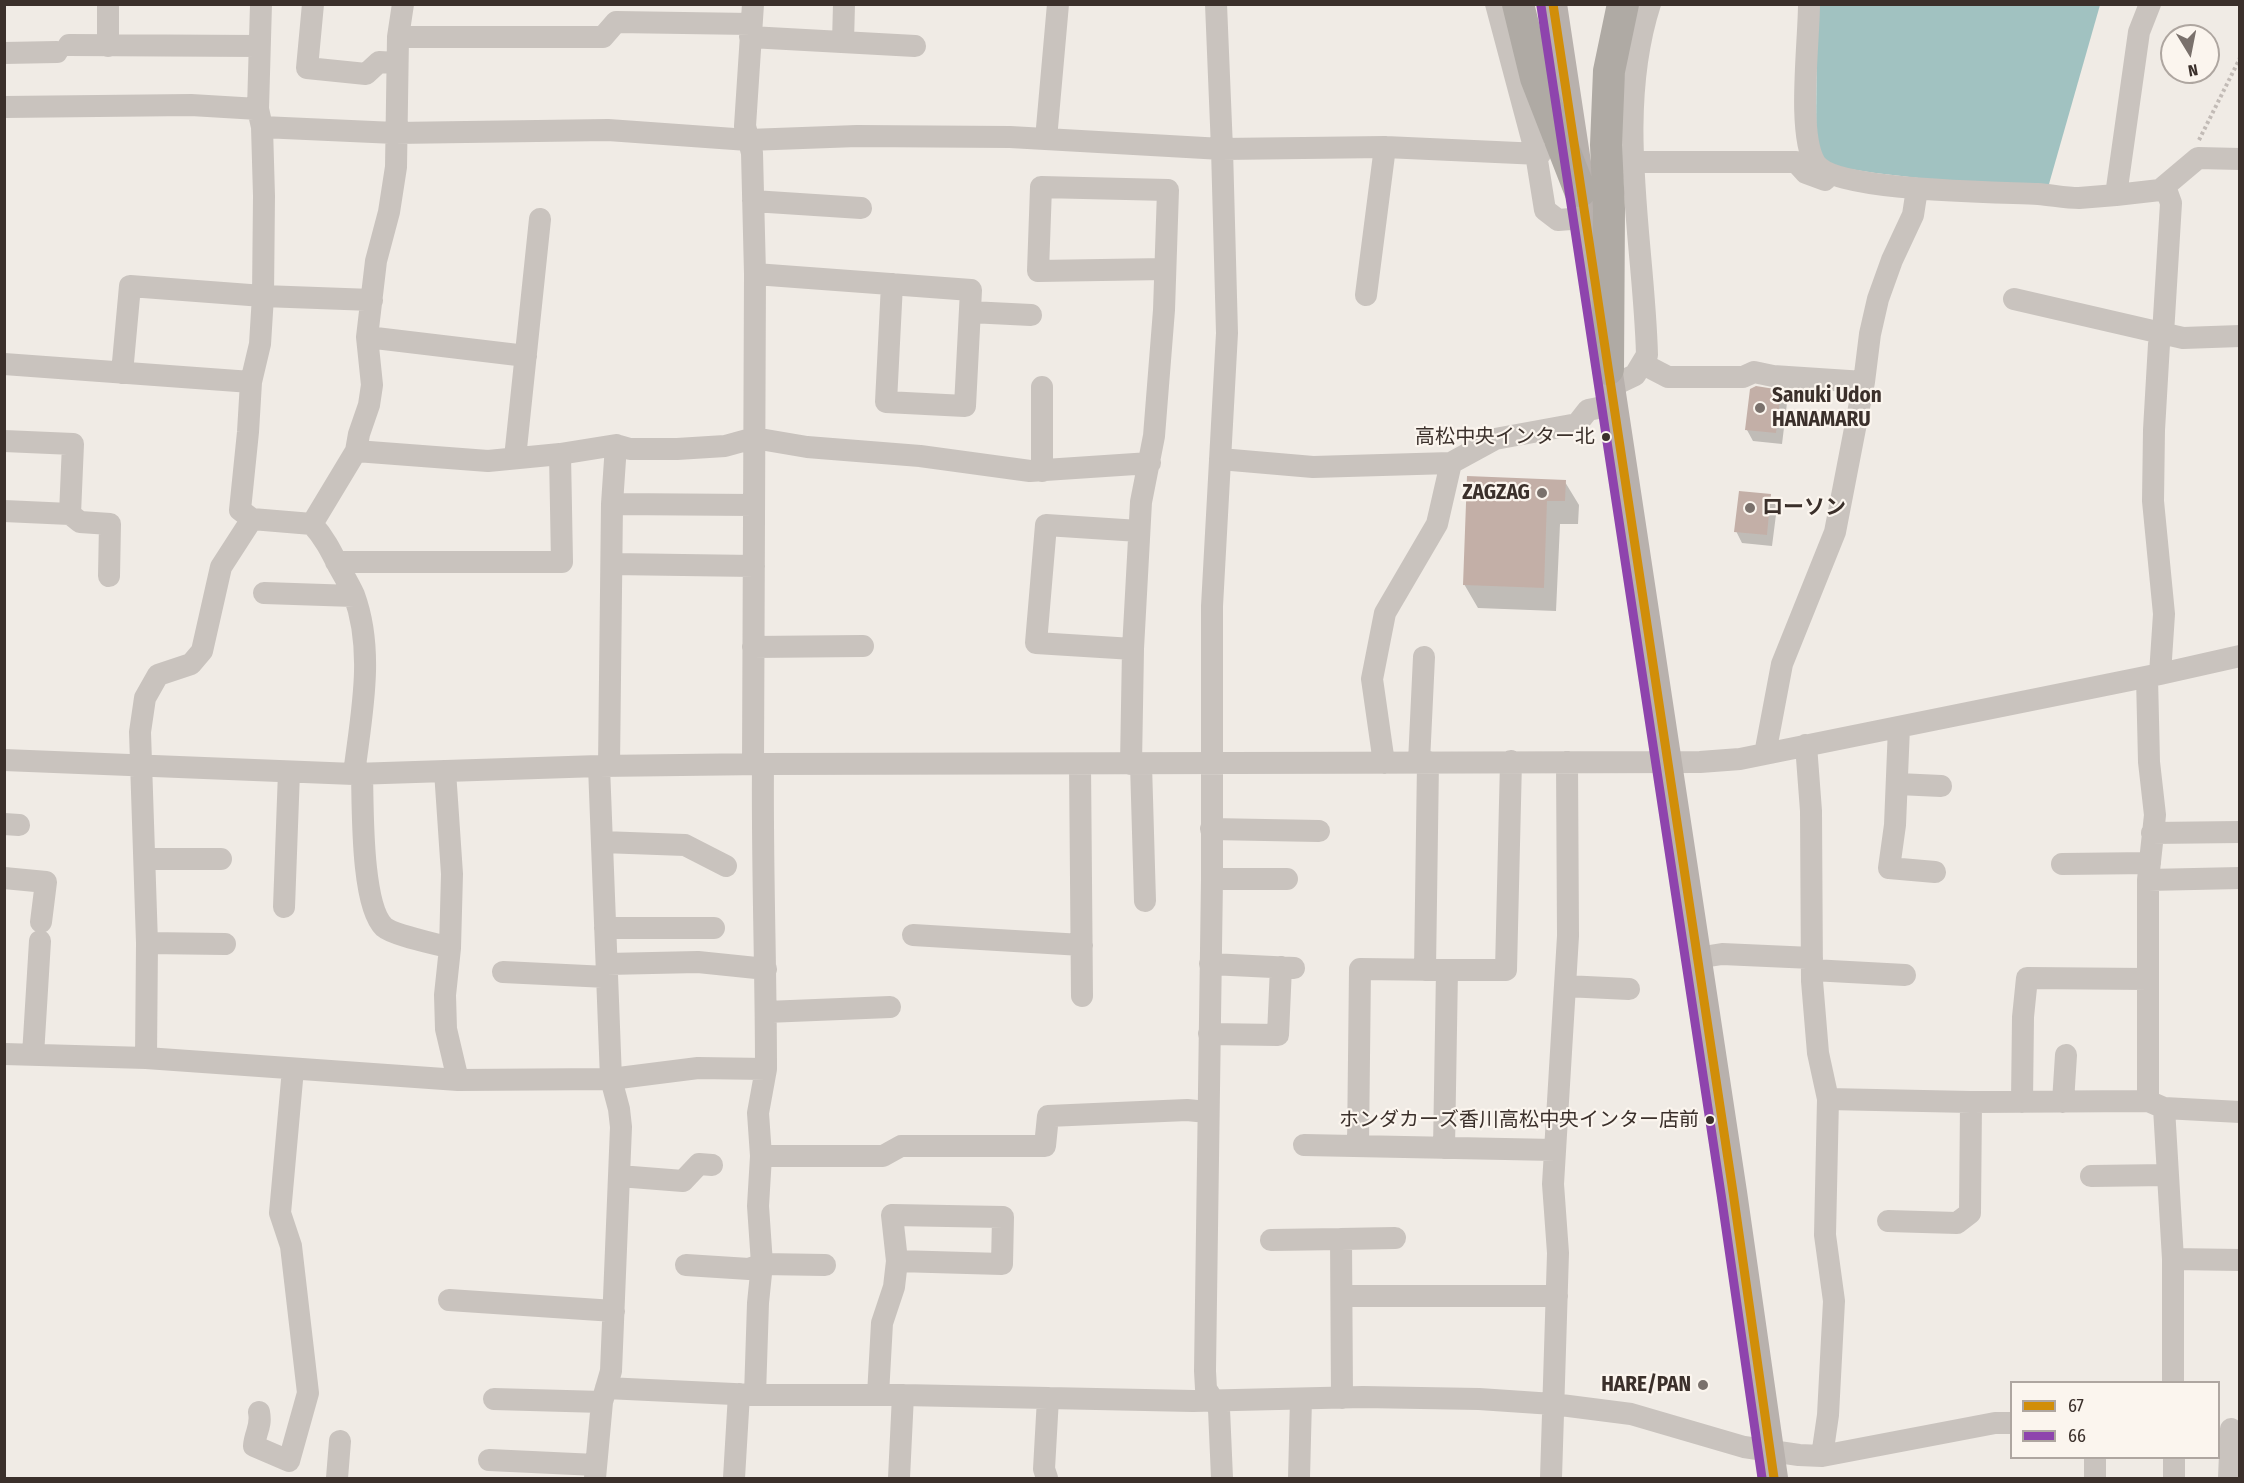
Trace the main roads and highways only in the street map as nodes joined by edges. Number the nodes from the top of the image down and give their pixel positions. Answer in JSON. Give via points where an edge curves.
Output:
{"nodes":[{"id":1,"x":1518,"y":4,"type":"edge"},
{"id":2,"x":1553,"y":4,"type":"edge"},
{"id":3,"x":1623,"y":4,"type":"edge"},
{"id":4,"x":1582,"y":204,"type":"junction"},
{"id":5,"x":1610,"y":387,"type":"junction"},
{"id":6,"x":1772,"y":1465,"type":"edge"}],
"edges":[{"from":1,"to":4,"type":"highway","via":[[1536,78]]},
{"from":2,"to":4,"type":"main road"},
{"from":3,"to":5,"type":"highway","via":[[1609,71],[1606,145]]},
{"from":4,"to":5,"type":"main road"},
{"from":5,"to":6,"type":"main road"}]}
